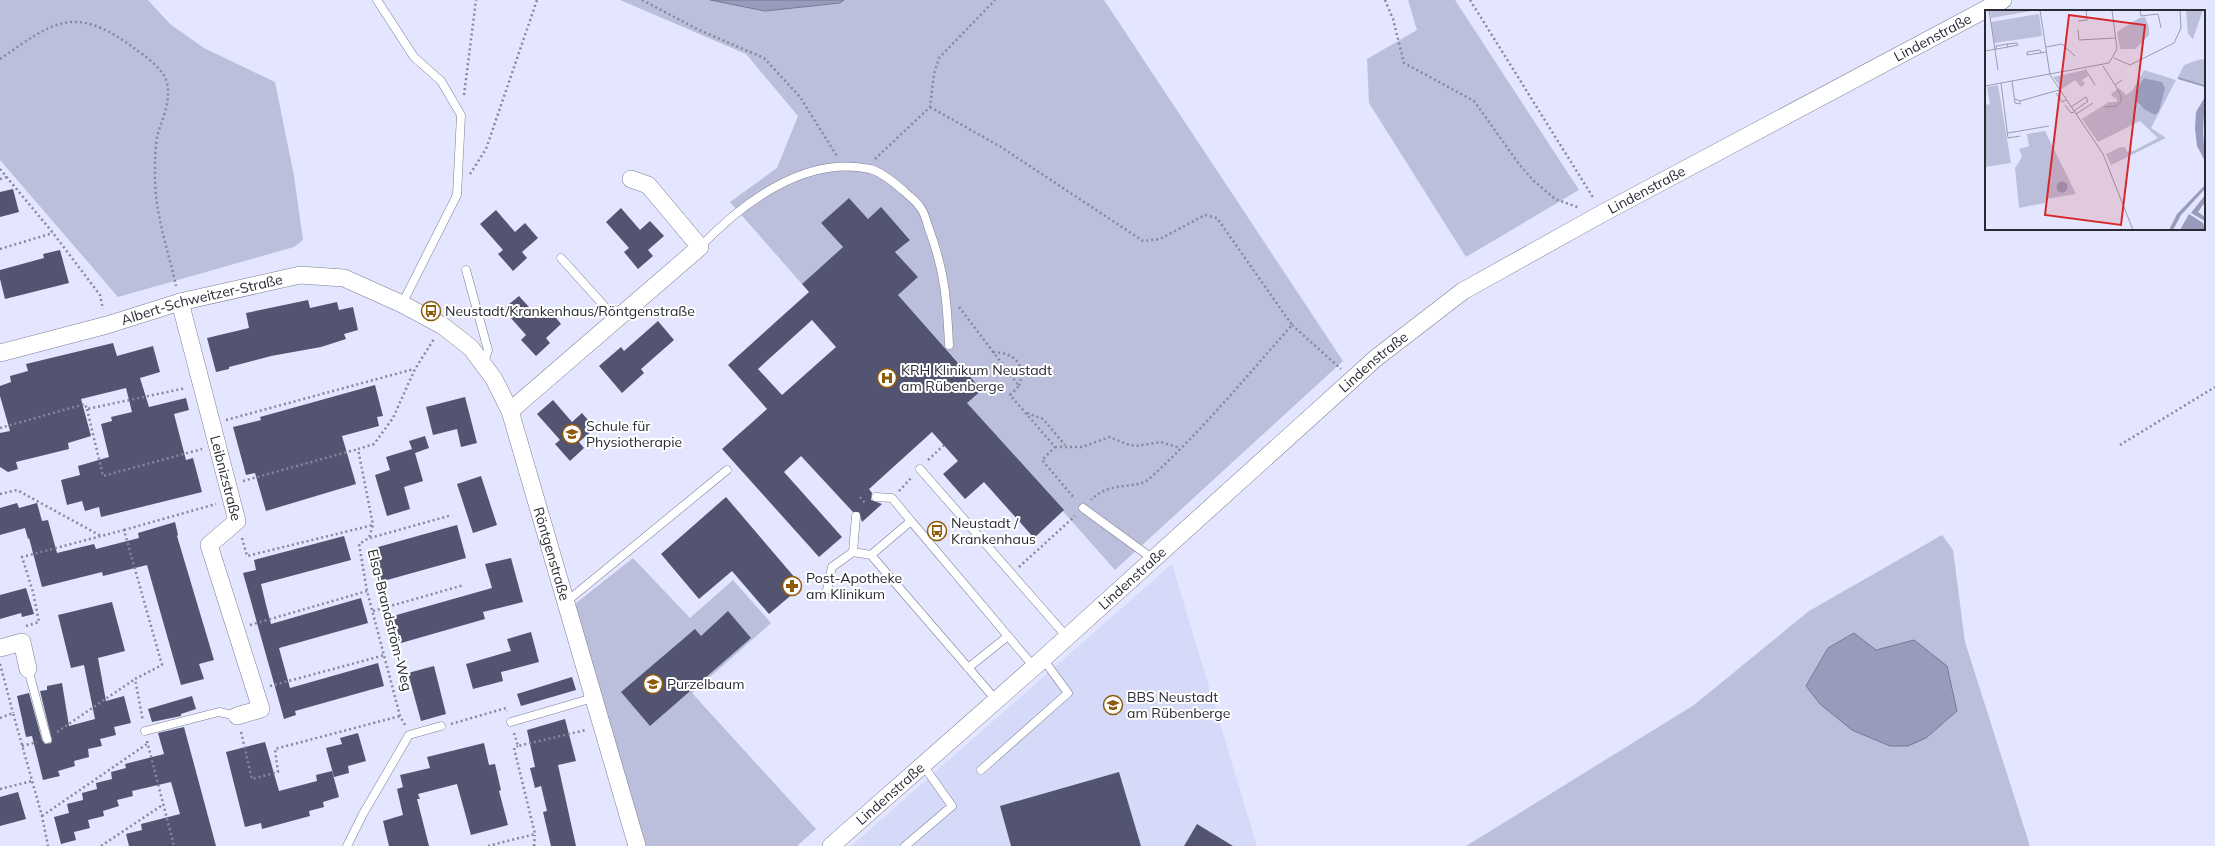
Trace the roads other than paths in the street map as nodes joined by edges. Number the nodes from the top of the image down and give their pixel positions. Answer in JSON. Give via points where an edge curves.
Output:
{"nodes":[{"id":1,"x":377,"y":0,"type":"edge"},
{"id":2,"x":2003,"y":0,"type":"edge"},
{"id":3,"x":632,"y":179,"type":"dead end"},
{"id":4,"x":700,"y":246,"type":"junction"},
{"id":5,"x":561,"y":258,"type":"dead end"},
{"id":6,"x":466,"y":270,"type":"dead end"},
{"id":7,"x":180,"y":302,"type":"junction"},
{"id":8,"x":402,"y":304,"type":"junction"},
{"id":9,"x":616,"y":319,"type":"junction"},
{"id":10,"x":949,"y":345,"type":"dead end"},
{"id":11,"x":0,"y":353,"type":"edge"},
{"id":12,"x":483,"y":365,"type":"junction"},
{"id":13,"x":510,"y":411,"type":"junction"},
{"id":14,"x":920,"y":469,"type":"dead end"},
{"id":15,"x":727,"y":470,"type":"dead end"},
{"id":16,"x":876,"y":498,"type":"dead end"},
{"id":17,"x":1083,"y":508,"type":"road end"},
{"id":18,"x":856,"y":516,"type":"dead end"},
{"id":19,"x":911,"y":521,"type":"junction"},
{"id":20,"x":852,"y":552,"type":"junction"},
{"id":21,"x":871,"y":555,"type":"junction"},
{"id":22,"x":1153,"y":560,"type":"junction"},
{"id":23,"x":827,"y":590,"type":"dead end"},
{"id":24,"x":565,"y":602,"type":"junction"},
{"id":25,"x":1008,"y":636,"type":"junction"},
{"id":26,"x":1067,"y":637,"type":"junction"},
{"id":27,"x":0,"y":648,"type":"edge"},
{"id":28,"x":1039,"y":663,"type":"junction"},
{"id":29,"x":968,"y":668,"type":"junction"},
{"id":30,"x":28,"y":669,"type":"joint"},
{"id":31,"x":593,"y":698,"type":"junction"},
{"id":32,"x":996,"y":700,"type":"junction"},
{"id":33,"x":237,"y":716,"type":"joint"},
{"id":34,"x":511,"y":722,"type":"dead end"},
{"id":35,"x":441,"y":726,"type":"dead end"},
{"id":36,"x":145,"y":731,"type":"road end"},
{"id":37,"x":47,"y":739,"type":"road end"},
{"id":38,"x":923,"y":765,"type":"junction"},
{"id":39,"x":982,"y":770,"type":"dead end"},
{"id":40,"x":347,"y":846,"type":"edge"},
{"id":41,"x":637,"y":846,"type":"edge"},
{"id":42,"x":831,"y":846,"type":"edge"},
{"id":43,"x":905,"y":846,"type":"edge"}],
"edges":[{"from":1,"to":8,"type":"lane","via":[[414,57],[442,81],[461,115],[457,195]]},
{"from":2,"to":22,"type":"street","name":"Lindenstraße","via":[[1599,215],[1463,291],[1376,358]]},
{"from":3,"to":4,"type":"street","via":[[648,185]]},
{"from":4,"to":9,"type":"street"},
{"from":4,"to":10,"type":"lane","via":[[724,222],[767,191],[806,172],[844,167],[871,169],[895,183],[921,207],[936,248],[946,290]]},
{"from":5,"to":9,"type":"lane"},
{"from":6,"to":12,"type":"lane","via":[[488,350]]},
{"from":7,"to":8,"type":"street","name":"Albert-Schweitzer-Straße","via":[[300,275],[344,278]]},
{"from":7,"to":11,"type":"street","name":"Albert-Schweitzer-Straße","via":[[107,325]]},
{"from":7,"to":33,"type":"street","name":"Leibnizstraße","via":[[237,522],[209,545],[261,709]]},
{"from":8,"to":12,"type":"street","name":"Röntgenstraße","via":[[443,326],[471,348]]},
{"from":9,"to":13,"type":"street"},
{"from":12,"to":13,"type":"street","name":"Röntgenstraße","via":[[494,379]]},
{"from":13,"to":24,"type":"street","name":"Röntgenstraße"},
{"from":14,"to":26,"type":"lane"},
{"from":15,"to":24,"type":"lane"},
{"from":16,"to":19,"type":"lane","via":[[892,498]]},
{"from":17,"to":22,"type":"lane"},
{"from":18,"to":20,"type":"lane"},
{"from":19,"to":21,"type":"lane"},
{"from":19,"to":25,"type":"lane"},
{"from":20,"to":21,"type":"lane"},
{"from":20,"to":23,"type":"lane","via":[[832,567]]},
{"from":21,"to":29,"type":"lane"},
{"from":22,"to":26,"type":"street","name":"Lindenstraße"},
{"from":24,"to":31,"type":"street","name":"Röntgenstraße"},
{"from":25,"to":28,"type":"lane"},
{"from":25,"to":29,"type":"lane"},
{"from":26,"to":28,"type":"street","name":"Lindenstraße"},
{"from":27,"to":30,"type":"street","via":[[22,642]]},
{"from":28,"to":32,"type":"street","name":"Lindenstraße"},
{"from":28,"to":39,"type":"lane","via":[[1068,693]]},
{"from":29,"to":32,"type":"lane"},
{"from":30,"to":37,"type":"lane"},
{"from":31,"to":34,"type":"lane"},
{"from":31,"to":41,"type":"street","name":"Röntgenstraße"},
{"from":32,"to":38,"type":"street","name":"Lindenstraße"},
{"from":33,"to":36,"type":"lane","via":[[219,712]]},
{"from":35,"to":40,"type":"lane","via":[[410,735]]},
{"from":38,"to":42,"type":"street","name":"Lindenstraße"},
{"from":38,"to":43,"type":"lane","via":[[952,806]]}]}
